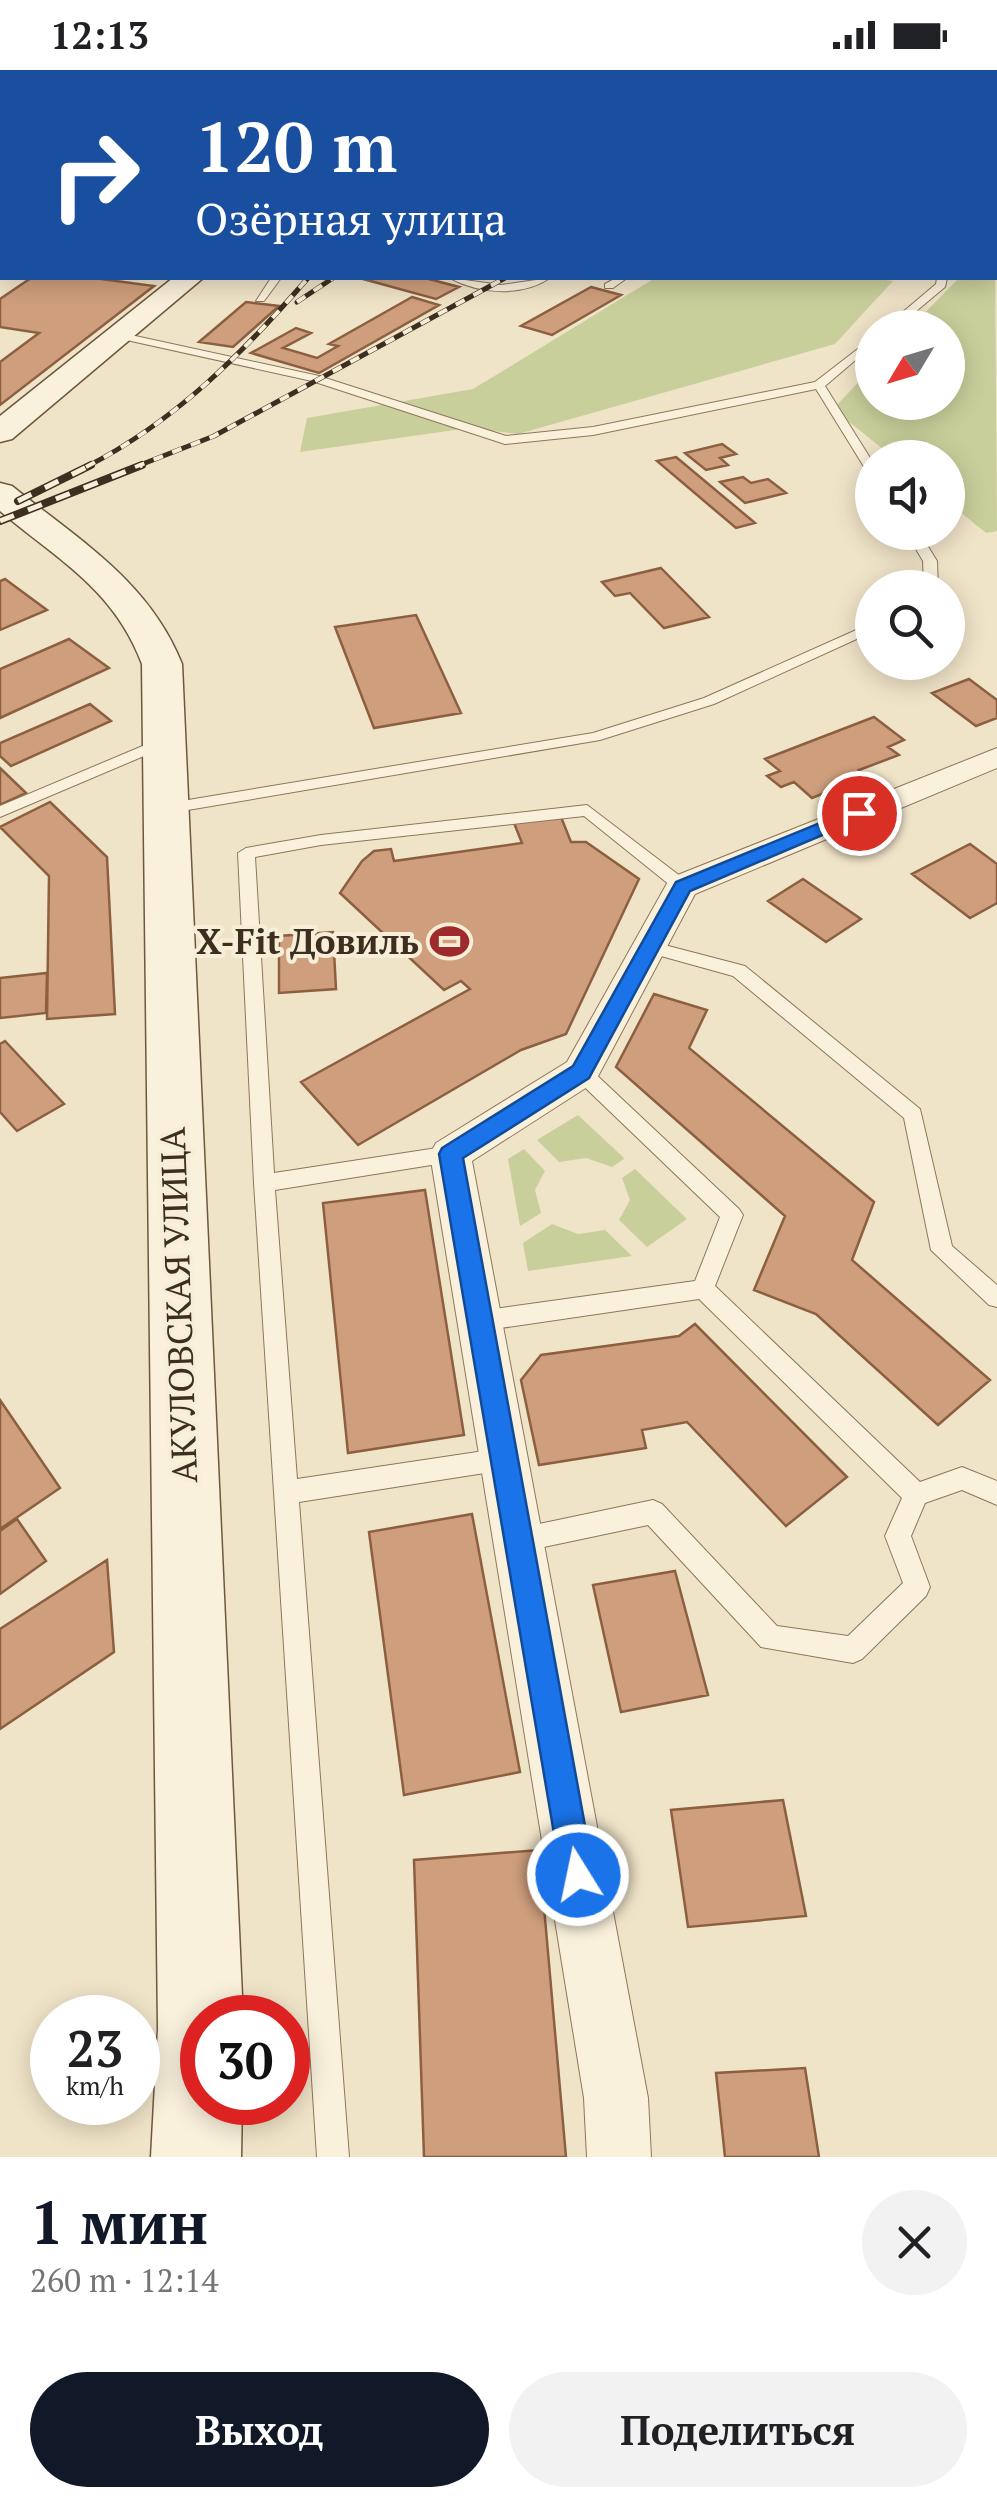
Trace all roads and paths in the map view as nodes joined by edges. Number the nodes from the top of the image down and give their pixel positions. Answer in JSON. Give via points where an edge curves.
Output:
{"nodes":[{"id":1,"x":186,"y":280,"type":"edge"},
{"id":2,"x":274,"y":280,"type":"edge"},
{"id":3,"x":462,"y":280,"type":"edge"},
{"id":4,"x":539,"y":280,"type":"edge"},
{"id":5,"x":619,"y":280,"type":"edge"},
{"id":6,"x":942,"y":280,"type":"edge"},
{"id":7,"x":609,"y":286,"type":"dead end"},
{"id":8,"x":260,"y":299,"type":"dead end"},
{"id":9,"x":911,"y":310,"type":"edge"},
{"id":10,"x":117,"y":335,"type":"junction"},
{"id":11,"x":855,"y":355,"type":"edge"},
{"id":12,"x":818,"y":385,"type":"junction"},
{"id":13,"x":0,"y":432,"type":"edge"},
{"id":14,"x":855,"y":443,"type":"edge"},
{"id":15,"x":11,"y":503,"type":"edge"},
{"id":16,"x":855,"y":634,"type":"edge"},
{"id":17,"x":164,"y":742,"type":"junction"},
{"id":18,"x":997,"y":757,"type":"edge"},
{"id":19,"x":164,"y":809,"type":"junction"},
{"id":20,"x":0,"y":812,"type":"edge"},
{"id":21,"x":682,"y":886,"type":"junction"},
{"id":22,"x":648,"y":947,"type":"junction"},
{"id":23,"x":581,"y":1072,"type":"junction"},
{"id":24,"x":450,"y":1154,"type":"junction"},
{"id":25,"x":264,"y":1183,"type":"junction"},
{"id":26,"x":703,"y":1289,"type":"junction"},
{"id":27,"x":997,"y":1298,"type":"edge"},
{"id":28,"x":480,"y":1321,"type":"junction"},
{"id":29,"x":504,"y":1459,"type":"junction"},
{"id":30,"x":286,"y":1492,"type":"junction"},
{"id":31,"x":997,"y":1493,"type":"edge"},
{"id":32,"x":916,"y":1495,"type":"junction"},
{"id":33,"x":520,"y":1540,"type":"junction"},
{"id":34,"x":196,"y":2157,"type":"edge"},
{"id":35,"x":334,"y":2157,"type":"edge"},
{"id":36,"x":619,"y":2157,"type":"edge"}],
"edges":[{"from":1,"to":10,"type":"street"},
{"from":2,"to":8,"type":"lane"},
{"from":3,"to":4,"type":"lane","via":[[511,290]]},
{"from":5,"to":7,"type":"lane"},
{"from":6,"to":9,"type":"lane"},
{"from":10,"to":12,"type":"lane","via":[[315,378],[505,440],[593,431]]},
{"from":10,"to":13,"type":"street"},
{"from":11,"to":12,"type":"lane"},
{"from":12,"to":14,"type":"lane"},
{"from":15,"to":17,"type":"street","name":"АКУЛОВСКАЯ УЛИЦА","via":[[123,591],[140,614],[162,664]]},
{"from":16,"to":19,"type":"lane","via":[[709,701],[595,737]]},
{"from":17,"to":19,"type":"street","name":"АКУЛОВСКАЯ УЛИЦА"},
{"from":17,"to":20,"type":"lane"},
{"from":18,"to":21,"type":"street"},
{"from":19,"to":34,"type":"street","name":"АКУЛОВСКАЯ УЛИЦА","via":[[201,2030]]},
{"from":21,"to":22,"type":"street"},
{"from":21,"to":25,"type":"lane","via":[[587,810],[246,853]]},
{"from":22,"to":23,"type":"street"},
{"from":22,"to":27,"type":"lane","via":[[739,971],[913,1114],[942,1250]]},
{"from":23,"to":24,"type":"street"},
{"from":23,"to":26,"type":"lane","via":[[732,1215]]},
{"from":24,"to":25,"type":"lane"},
{"from":24,"to":28,"type":"street"},
{"from":25,"to":30,"type":"lane"},
{"from":26,"to":28,"type":"lane"},
{"from":26,"to":32,"type":"lane"},
{"from":28,"to":29,"type":"street"},
{"from":29,"to":30,"type":"lane"},
{"from":29,"to":33,"type":"street"},
{"from":30,"to":35,"type":"lane"},
{"from":31,"to":32,"type":"lane","via":[[962,1478]]},
{"from":32,"to":33,"type":"lane","via":[[898,1536],[917,1588],[853,1650],[770,1638],[653,1512]]},
{"from":33,"to":36,"type":"street","via":[[616,2098]]}]}
